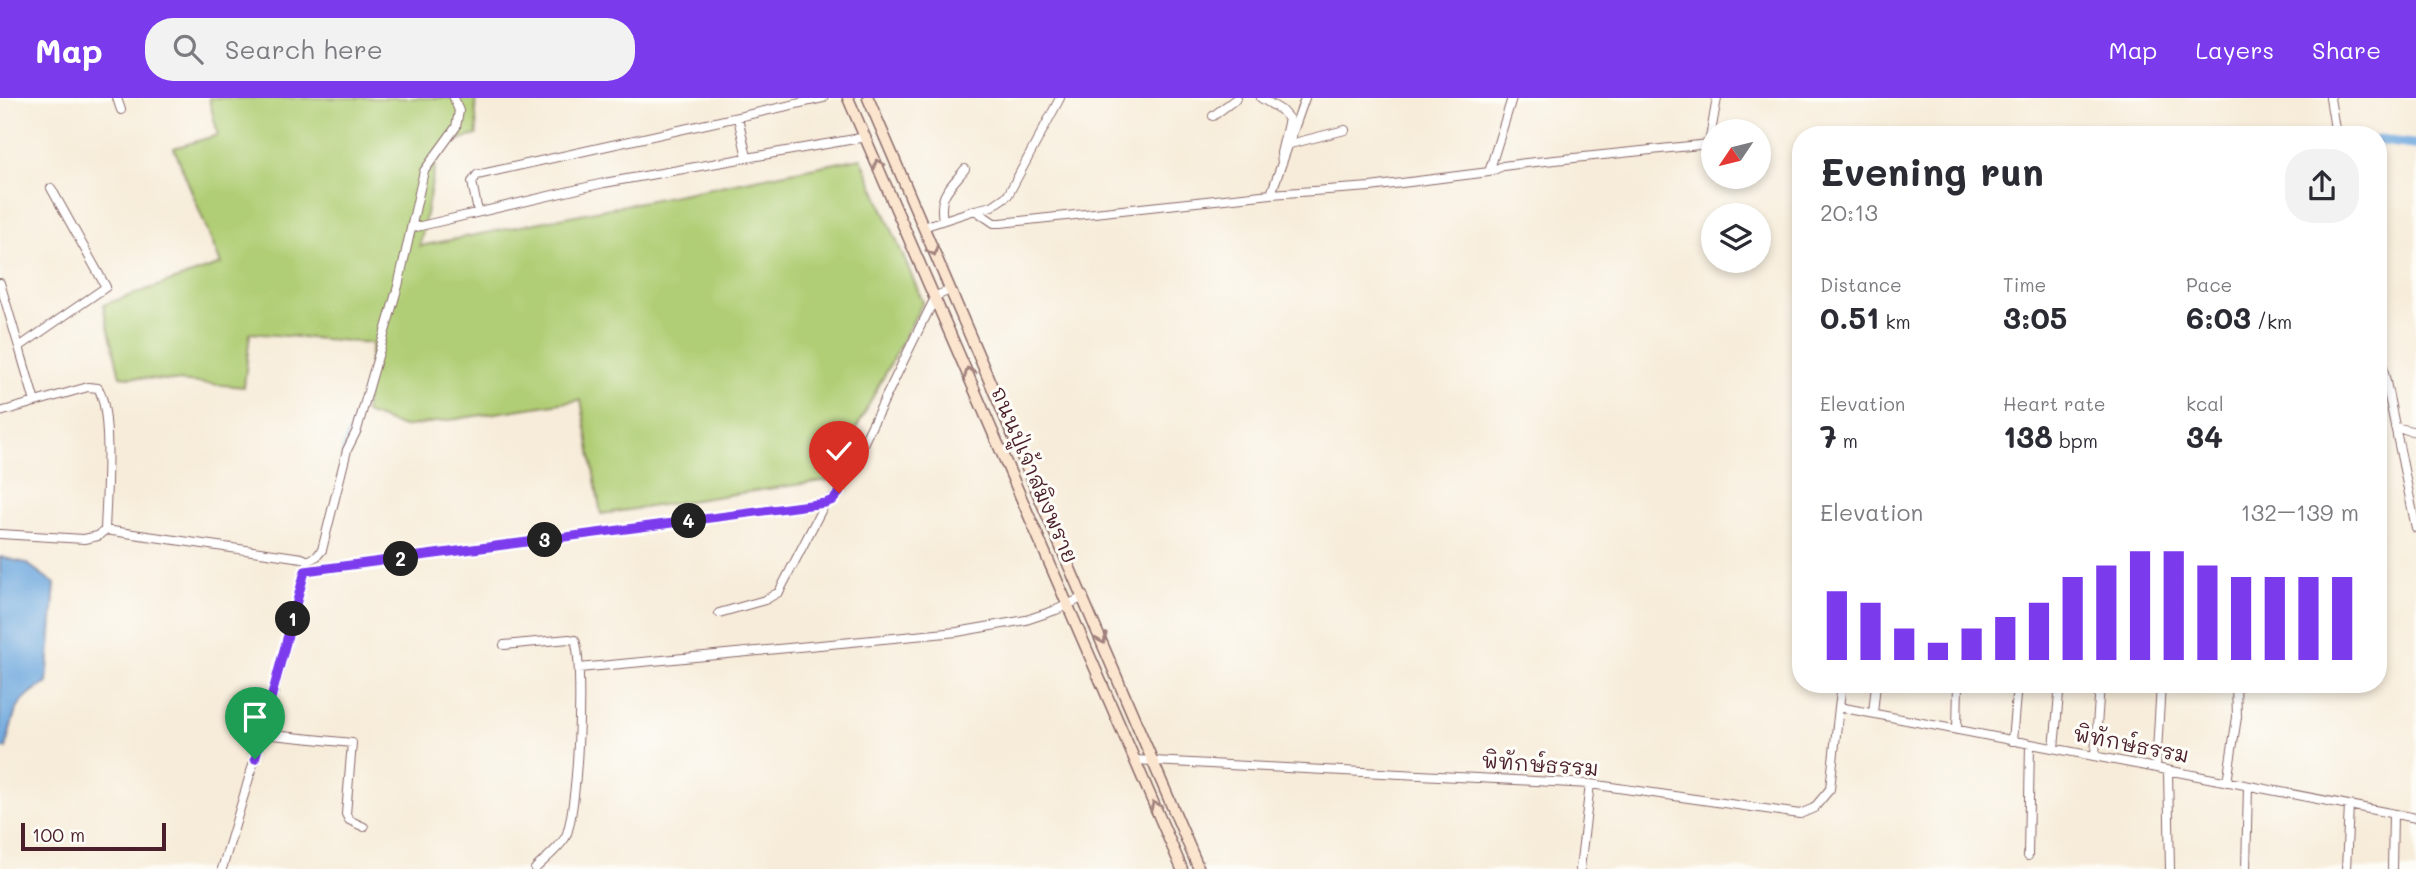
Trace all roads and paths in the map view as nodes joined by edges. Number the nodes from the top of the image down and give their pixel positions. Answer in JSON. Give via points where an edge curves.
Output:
{"nodes":[{"id":1,"x":117,"y":98,"type":"edge"},
{"id":2,"x":823,"y":98,"type":"edge"},
{"id":3,"x":848,"y":98,"type":"edge"},
{"id":4,"x":868,"y":98,"type":"edge"},
{"id":5,"x":1060,"y":98,"type":"edge"},
{"id":6,"x":1237,"y":98,"type":"edge"},
{"id":7,"x":1261,"y":98,"type":"edge"},
{"id":8,"x":1305,"y":98,"type":"edge"},
{"id":9,"x":1511,"y":98,"type":"edge"},
{"id":10,"x":1717,"y":98,"type":"edge"},
{"id":11,"x":2330,"y":98,"type":"edge"},
{"id":12,"x":458,"y":99,"type":"edge"},
{"id":13,"x":121,"y":110,"type":"dead end"},
{"id":14,"x":1213,"y":116,"type":"dead end"},
{"id":15,"x":738,"y":118,"type":"junction"},
{"id":16,"x":2335,"y":126,"type":"edge"},
{"id":17,"x":1345,"y":131,"type":"dead end"},
{"id":18,"x":866,"y":137,"type":"junction"},
{"id":19,"x":1290,"y":144,"type":"junction"},
{"id":20,"x":747,"y":157,"type":"junction"},
{"id":21,"x":1283,"y":165,"type":"junction"},
{"id":22,"x":965,"y":169,"type":"dead end"},
{"id":23,"x":1489,"y":172,"type":"junction"},
{"id":24,"x":51,"y":188,"type":"dead end"},
{"id":25,"x":1272,"y":194,"type":"junction"},
{"id":26,"x":975,"y":210,"type":"junction"},
{"id":27,"x":478,"y":212,"type":"junction"},
{"id":28,"x":943,"y":220,"type":"junction"},
{"id":29,"x":417,"y":226,"type":"junction"},
{"id":30,"x":923,"y":227,"type":"junction"},
{"id":31,"x":0,"y":283,"type":"edge"},
{"id":32,"x":950,"y":290,"type":"junction"},
{"id":33,"x":936,"y":296,"type":"junction"},
{"id":34,"x":19,"y":347,"type":"junction"},
{"id":35,"x":2387,"y":387,"type":"edge"},
{"id":36,"x":35,"y":402,"type":"junction"},
{"id":37,"x":0,"y":412,"type":"edge"},
{"id":38,"x":2395,"y":427,"type":"junction"},
{"id":39,"x":2416,"y":432,"type":"edge"},
{"id":40,"x":825,"y":503,"type":"junction"},
{"id":41,"x":2416,"y":528,"type":"edge"},
{"id":42,"x":105,"y":530,"type":"junction"},
{"id":43,"x":0,"y":534,"type":"edge"},
{"id":44,"x":308,"y":561,"type":"junction"},
{"id":45,"x":305,"y":571,"type":"junction"},
{"id":46,"x":1084,"y":597,"type":"junction"},
{"id":47,"x":1069,"y":603,"type":"junction"},
{"id":48,"x":719,"y":613,"type":"dead end"},
{"id":49,"x":504,"y":645,"type":"dead end"},
{"id":50,"x":579,"y":668,"type":"junction"},
{"id":51,"x":1841,"y":693,"type":"edge"},
{"id":52,"x":1875,"y":693,"type":"edge"},
{"id":53,"x":1958,"y":693,"type":"edge"},
{"id":54,"x":2016,"y":693,"type":"edge"},
{"id":55,"x":2059,"y":693,"type":"edge"},
{"id":56,"x":2099,"y":693,"type":"edge"},
{"id":57,"x":2160,"y":693,"type":"edge"},
{"id":58,"x":2236,"y":693,"type":"edge"},
{"id":59,"x":1839,"y":707,"type":"junction"},
{"id":60,"x":1873,"y":713,"type":"junction"},
{"id":61,"x":1957,"y":730,"type":"junction"},
{"id":62,"x":262,"y":734,"type":"junction"},
{"id":63,"x":2012,"y":741,"type":"junction"},
{"id":64,"x":2030,"y":744,"type":"junction"},
{"id":65,"x":2054,"y":748,"type":"junction"},
{"id":66,"x":2095,"y":755,"type":"junction"},
{"id":67,"x":1135,"y":760,"type":"junction"},
{"id":68,"x":1153,"y":761,"type":"junction"},
{"id":69,"x":2156,"y":768,"type":"junction"},
{"id":70,"x":2168,"y":772,"type":"junction"},
{"id":71,"x":2227,"y":782,"type":"junction"},
{"id":72,"x":1590,"y":784,"type":"junction"},
{"id":73,"x":2248,"y":786,"type":"junction"},
{"id":74,"x":2349,"y":806,"type":"junction"},
{"id":75,"x":2393,"y":814,"type":"junction"},
{"id":76,"x":2416,"y":818,"type":"edge"},
{"id":77,"x":364,"y":827,"type":"dead end"},
{"id":78,"x":2028,"y":856,"type":"dead end"},
{"id":79,"x":222,"y":869,"type":"edge"},
{"id":80,"x":535,"y":869,"type":"edge"},
{"id":81,"x":1182,"y":869,"type":"edge"},
{"id":82,"x":1199,"y":869,"type":"edge"},
{"id":83,"x":1580,"y":869,"type":"edge"},
{"id":84,"x":2170,"y":869,"type":"edge"},
{"id":85,"x":2246,"y":869,"type":"edge"},
{"id":86,"x":2346,"y":869,"type":"edge"},
{"id":87,"x":2392,"y":869,"type":"edge"}],
"edges":[{"from":1,"to":13,"type":"street"},
{"from":2,"to":15,"type":"street"},
{"from":3,"to":18,"type":"main road","name":"ถนนปู่เจ้าสมิงพราย"},
{"from":4,"to":30,"type":"main road","name":"ถนนปู่เจ้าสมิงพราย"},
{"from":5,"to":26,"type":"street","via":[[1007,195],[992,206]]},
{"from":6,"to":14,"type":"street"},
{"from":7,"to":21,"type":"street","via":[[1289,119],[1281,153]]},
{"from":8,"to":19,"type":"street"},
{"from":9,"to":23,"type":"street"},
{"from":10,"to":23,"type":"street","via":[[1709,144],[1526,163]]},
{"from":11,"to":16,"type":"street"},
{"from":12,"to":29,"type":"street","via":[[456,127],[424,171]]},
{"from":15,"to":20,"type":"street"},
{"from":15,"to":27,"type":"street","via":[[477,175],[472,182]]},
{"from":17,"to":19,"type":"street"},
{"from":18,"to":20,"type":"street"},
{"from":33,"to":18,"type":"main road","name":"ถนนปู่เจ้าสมิงพราย","one_way":true},
{"from":19,"to":21,"type":"street"},
{"from":20,"to":27,"type":"street"},
{"from":21,"to":25,"type":"street"},
{"from":22,"to":28,"type":"street","via":[[940,204]]},
{"from":23,"to":25,"type":"street"},
{"from":24,"to":34,"type":"street","via":[[106,287]]},
{"from":25,"to":26,"type":"street","via":[[1001,223]]},
{"from":26,"to":28,"type":"street"},
{"from":27,"to":29,"type":"street"},
{"from":28,"to":30,"type":"street"},
{"from":29,"to":44,"type":"street","via":[[357,430],[346,450],[322,550]]},
{"from":30,"to":32,"type":"main road","name":"ถนนปู่เจ้าสมิงพราย","one_way":true},
{"from":31,"to":34,"type":"street"},
{"from":32,"to":33,"type":"street"},
{"from":32,"to":46,"type":"main road","name":"ถนนปู่เจ้าสมิงพราย"},
{"from":33,"to":40,"type":"street","via":[[839,493]]},
{"from":47,"to":33,"type":"main road","name":"ถนนปู่เจ้าสมิงพราย","one_way":true},
{"from":34,"to":36,"type":"street"},
{"from":35,"to":38,"type":"street"},
{"from":36,"to":37,"type":"street"},
{"from":36,"to":42,"type":"street","via":[[88,387],[101,392],[106,436]]},
{"from":38,"to":39,"type":"street"},
{"from":38,"to":41,"type":"street"},
{"from":40,"to":45,"type":"street"},
{"from":40,"to":48,"type":"street","via":[[779,592]]},
{"from":42,"to":43,"type":"street","via":[[84,539]]},
{"from":42,"to":44,"type":"street"},
{"from":44,"to":45,"type":"street"},
{"from":45,"to":62,"type":"street"},
{"from":46,"to":47,"type":"street"},
{"from":46,"to":68,"type":"main road","name":"ถนนปู่เจ้าสมิงพราย","one_way":true},
{"from":47,"to":50,"type":"street","via":[[1026,620],[957,632]]},
{"from":47,"to":67,"type":"main road","name":"ถนนปู่เจ้าสมิงพราย"},
{"from":49,"to":50,"type":"street","via":[[575,640]]},
{"from":50,"to":80,"type":"street","via":[[570,823],[564,839]]},
{"from":51,"to":59,"type":"street","name":"พิทักษ์ธรรม"},
{"from":52,"to":60,"type":"street"},
{"from":53,"to":61,"type":"street"},
{"from":54,"to":63,"type":"street"},
{"from":55,"to":65,"type":"street"},
{"from":56,"to":66,"type":"street"},
{"from":57,"to":69,"type":"street"},
{"from":58,"to":71,"type":"street"},
{"from":59,"to":60,"type":"street","name":"พิทักษ์ธรรม"},
{"from":59,"to":72,"type":"street","name":"พิทักษ์ธรรม","via":[[1830,789],[1814,808],[1800,814]]},
{"from":60,"to":61,"type":"street","name":"พิทักษ์ธรรม"},
{"from":61,"to":63,"type":"street","name":"พิทักษ์ธรรม"},
{"from":62,"to":77,"type":"street","via":[[352,743],[346,814]]},
{"from":62,"to":79,"type":"street"},
{"from":63,"to":64,"type":"street","name":"พิทักษ์ธรรม"},
{"from":64,"to":65,"type":"street","name":"พิทักษ์ธรรม"},
{"from":64,"to":78,"type":"street"},
{"from":65,"to":66,"type":"street","name":"พิทักษ์ธรรม"},
{"from":66,"to":69,"type":"street","name":"พิทักษ์ธรรม"},
{"from":67,"to":68,"type":"street","name":"พิทักษ์ธรรม"},
{"from":81,"to":67,"type":"main road","name":"ถนนปู่เจ้าสมิงพราย","one_way":true},
{"from":68,"to":72,"type":"street","name":"พิทักษ์ธรรม"},
{"from":68,"to":82,"type":"main road","name":"ถนนปู่เจ้าสมิงพราย"},
{"from":69,"to":70,"type":"street","name":"พิทักษ์ธรรม"},
{"from":70,"to":71,"type":"street","name":"พิทักษ์ธรรม"},
{"from":70,"to":84,"type":"street"},
{"from":71,"to":73,"type":"street","name":"พิทักษ์ธรรม"},
{"from":72,"to":83,"type":"street"},
{"from":73,"to":74,"type":"street","name":"พิทักษ์ธรรม"},
{"from":73,"to":85,"type":"street"},
{"from":74,"to":75,"type":"street","name":"พิทักษ์ธรรม"},
{"from":74,"to":86,"type":"street"},
{"from":75,"to":76,"type":"street","name":"พิทักษ์ธรรม"},
{"from":75,"to":87,"type":"street"}]}
